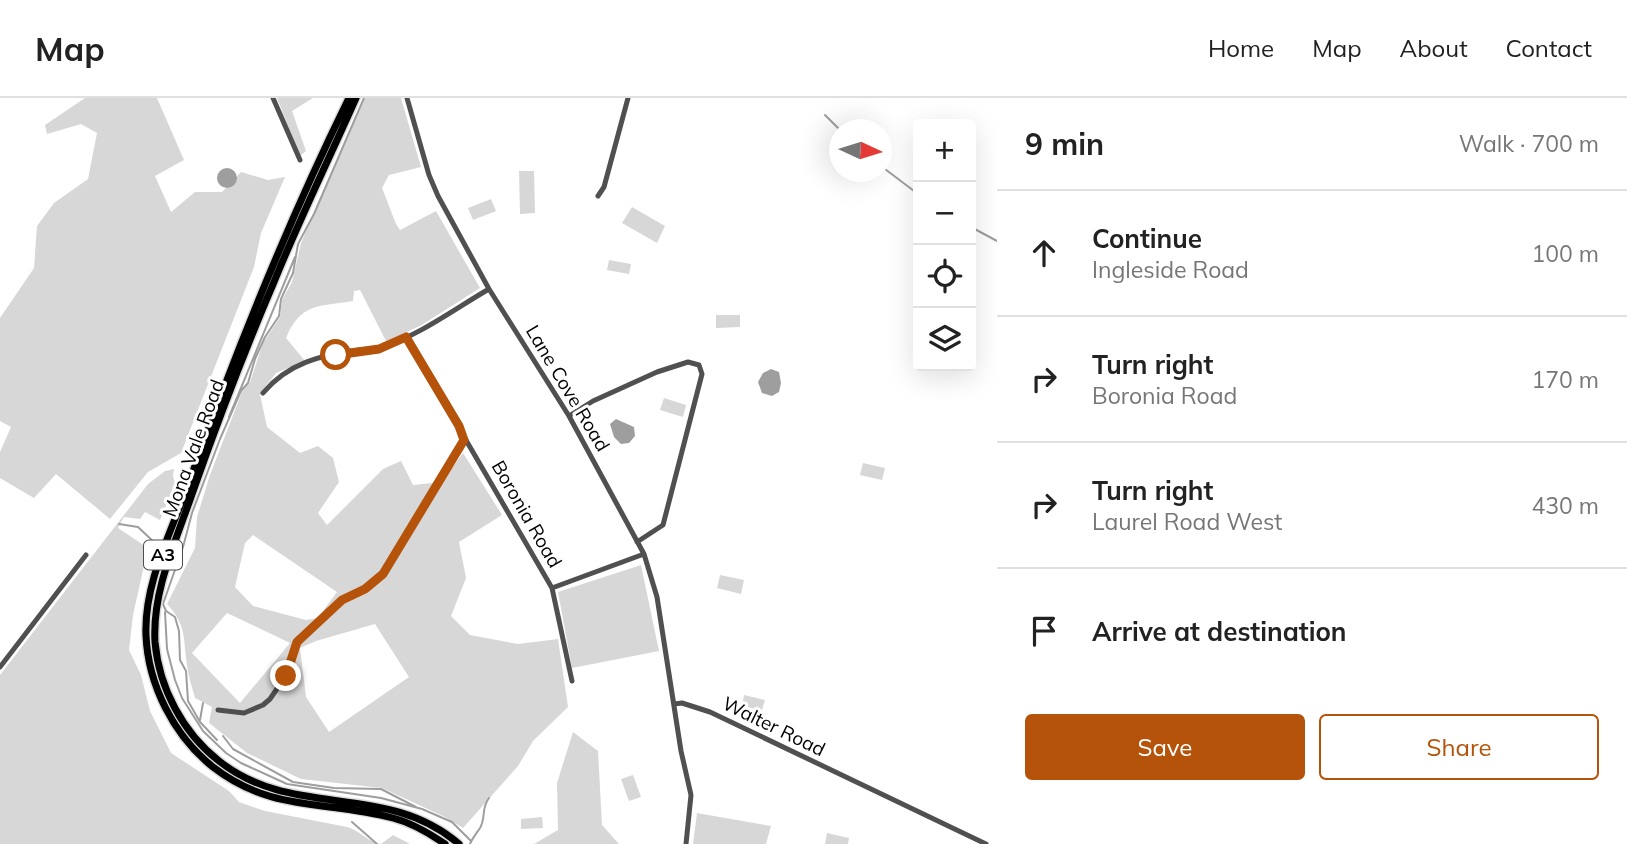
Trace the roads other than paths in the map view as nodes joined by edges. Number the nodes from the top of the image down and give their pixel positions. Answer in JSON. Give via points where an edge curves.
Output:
{"nodes":[{"id":1,"x":273,"y":98,"type":"edge"},
{"id":2,"x":349,"y":98,"type":"edge"},
{"id":3,"x":356,"y":98,"type":"edge"},
{"id":4,"x":407,"y":98,"type":"edge"},
{"id":5,"x":628,"y":98,"type":"edge"},
{"id":6,"x":300,"y":160,"type":"dead end"},
{"id":7,"x":598,"y":195,"type":"dead end"},
{"id":8,"x":489,"y":289,"type":"junction"},
{"id":9,"x":406,"y":337,"type":"junction"},
{"id":10,"x":263,"y":393,"type":"dead end"},
{"id":11,"x":569,"y":416,"type":"junction"},
{"id":12,"x":464,"y":440,"type":"junction"},
{"id":13,"x":637,"y":542,"type":"junction"},
{"id":14,"x":644,"y":554,"type":"junction"},
{"id":15,"x":86,"y":555,"type":"dead end"},
{"id":16,"x":552,"y":588,"type":"junction"},
{"id":17,"x":0,"y":667,"type":"edge"},
{"id":18,"x":572,"y":681,"type":"dead end"},
{"id":19,"x":674,"y":704,"type":"junction"},
{"id":20,"x":218,"y":710,"type":"dead end"},
{"id":21,"x":445,"y":844,"type":"edge"},
{"id":22,"x":459,"y":844,"type":"edge"},
{"id":23,"x":686,"y":844,"type":"edge"},
{"id":24,"x":986,"y":844,"type":"edge"}],
"edges":[{"from":1,"to":6,"type":"street"},
{"from":2,"to":21,"type":"highway","name":"Mona Vale Road","number":"A3","via":[[268,277],[192,473],[151,588],[148,652],[156,685],[173,722],[196,752],[228,779],[281,800],[394,818]]},
{"from":3,"to":22,"type":"highway","name":"Mona Vale Road","number":"A3","via":[[274,280],[216,426],[164,573],[155,642],[167,689],[194,738],[240,776],[297,795],[403,812],[428,822]]},
{"from":4,"to":8,"type":"street","name":"Lane Cove Road","via":[[438,196]]},
{"from":5,"to":7,"type":"street"},
{"from":8,"to":9,"type":"street"},
{"from":8,"to":11,"type":"street","name":"Lane Cove Road"},
{"from":9,"to":10,"type":"street","via":[[379,349],[297,365]]},
{"from":9,"to":12,"type":"street","name":"Boronia Road"},
{"from":11,"to":13,"type":"street","name":"Lane Cove Road"},
{"from":11,"to":13,"type":"street","via":[[657,372],[688,362],[699,365],[702,374],[663,525]]},
{"from":12,"to":16,"type":"street","name":"Boronia Road"},
{"from":12,"to":20,"type":"street","via":[[383,574],[342,600],[297,642],[289,671],[270,699],[244,713]]},
{"from":13,"to":14,"type":"street","name":"Lane Cove Road"},
{"from":14,"to":16,"type":"street"},
{"from":14,"to":19,"type":"street","name":"Lane Cove Road","via":[[657,597]]},
{"from":15,"to":17,"type":"street"},
{"from":16,"to":18,"type":"street","name":"Boronia Road"},
{"from":19,"to":23,"type":"street","via":[[691,795]]},
{"from":19,"to":24,"type":"street","name":"Walter Road","via":[[710,712]]}]}
